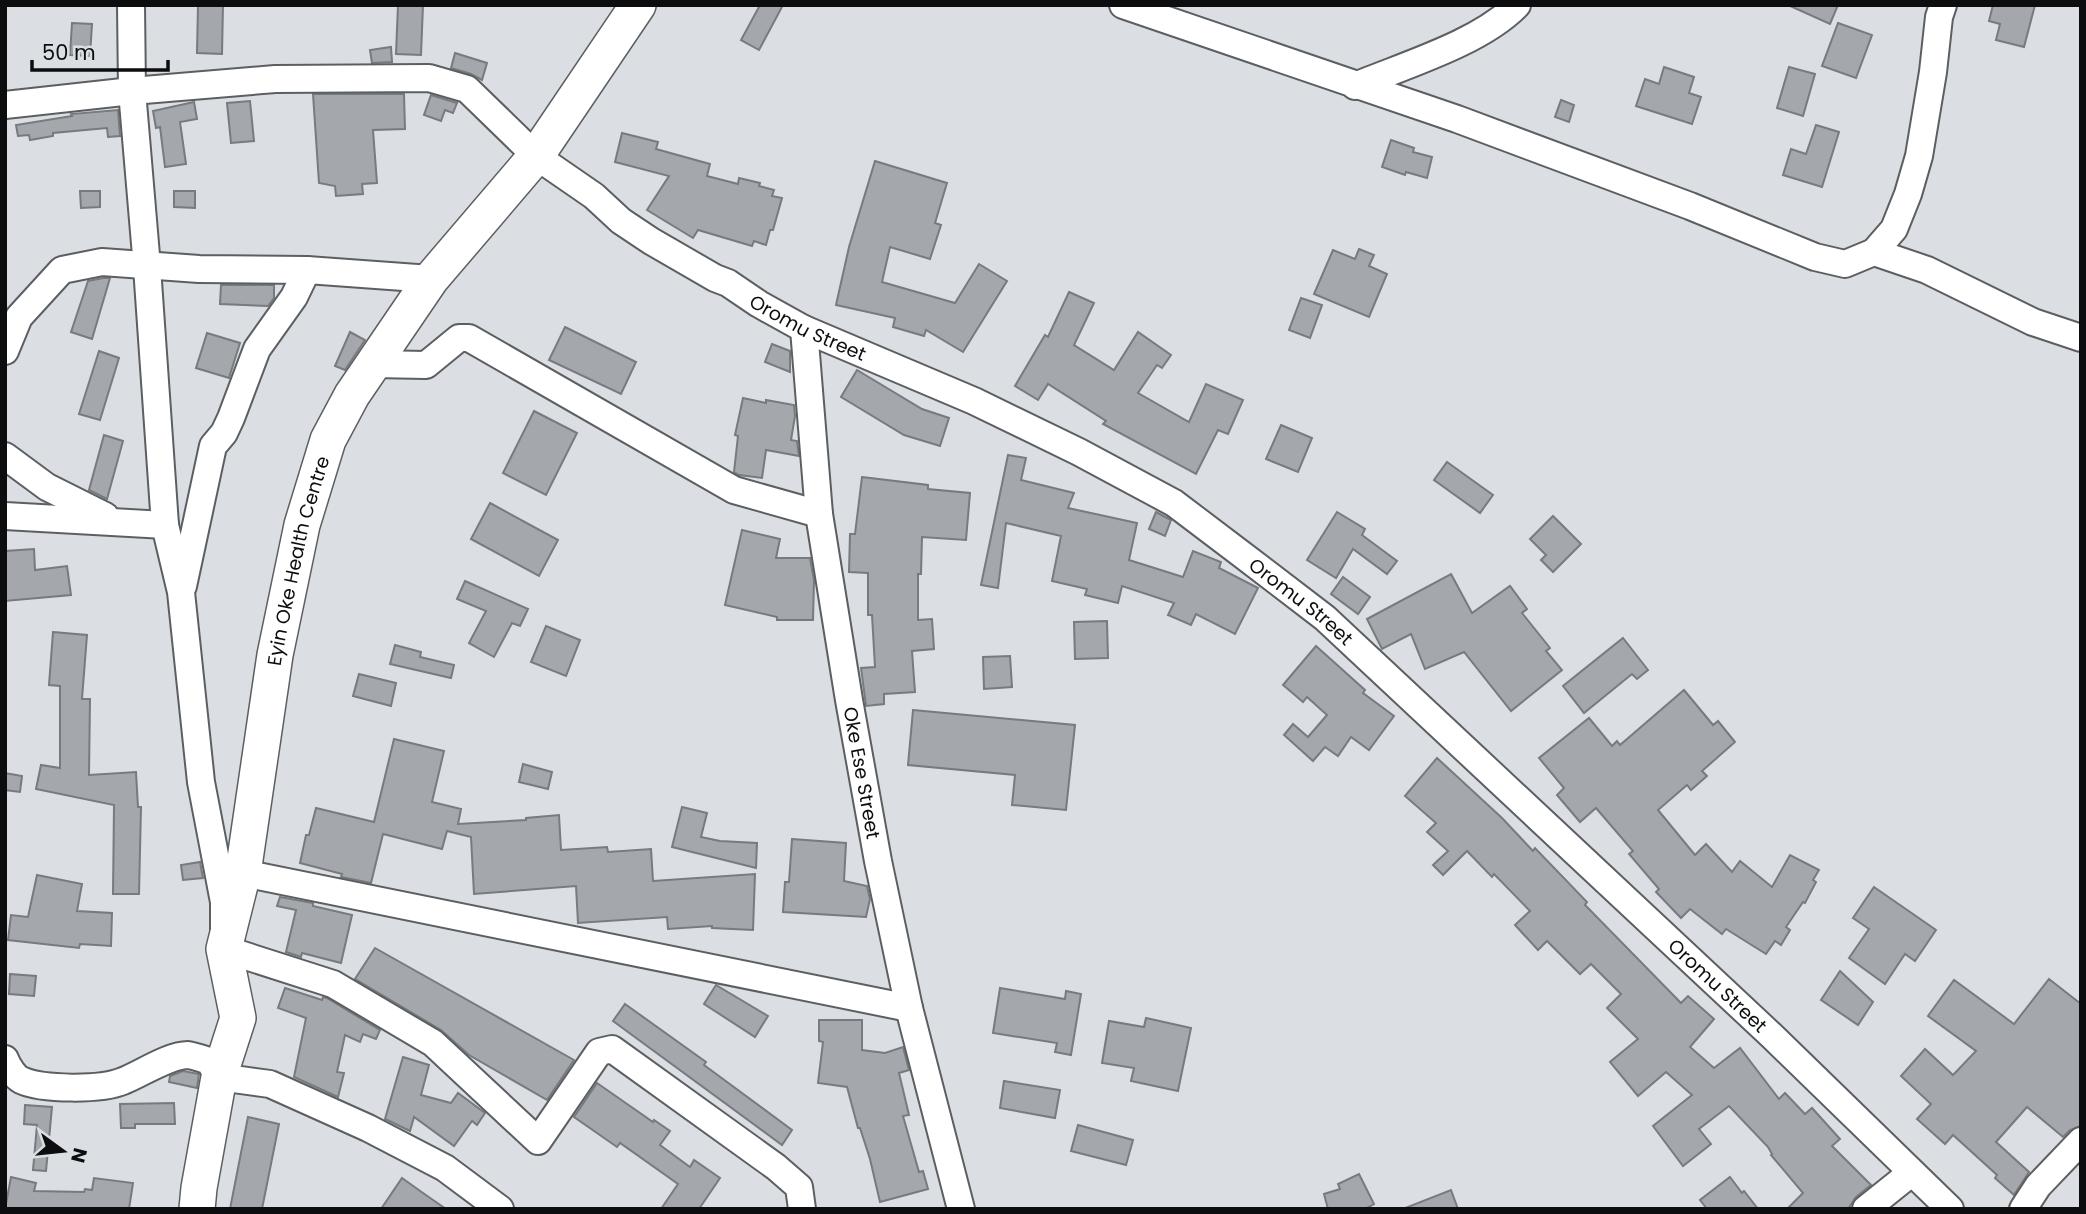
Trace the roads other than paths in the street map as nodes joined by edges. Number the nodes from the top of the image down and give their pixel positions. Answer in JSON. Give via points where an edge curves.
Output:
{"nodes":[{"id":1,"x":131,"y":5,"type":"edge"},
{"id":2,"x":638,"y":5,"type":"edge"},
{"id":3,"x":1123,"y":5,"type":"edge"},
{"id":4,"x":1517,"y":5,"type":"edge"},
{"id":5,"x":1943,"y":5,"type":"edge"},
{"id":6,"x":1355,"y":86,"type":"junction"},
{"id":7,"x":132,"y":91,"type":"junction"},
{"id":8,"x":5,"y":105,"type":"edge"},
{"id":9,"x":536,"y":156,"type":"junction"},
{"id":10,"x":1874,"y":252,"type":"junction"},
{"id":11,"x":147,"y":267,"type":"junction"},
{"id":12,"x":307,"y":270,"type":"junction"},
{"id":13,"x":431,"y":279,"type":"junction"},
{"id":14,"x":804,"y":329,"type":"junction"},
{"id":15,"x":2081,"y":338,"type":"edge"},
{"id":16,"x":6,"y":343,"type":"edge"},
{"id":17,"x":372,"y":364,"type":"junction"},
{"id":18,"x":5,"y":456,"type":"edge"},
{"id":19,"x":819,"y":514,"type":"junction"},
{"id":20,"x":5,"y":516,"type":"edge"},
{"id":21,"x":117,"y":522,"type":"junction"},
{"id":22,"x":165,"y":525,"type":"junction"},
{"id":23,"x":181,"y":592,"type":"junction"},
{"id":24,"x":243,"y":873,"type":"junction"},
{"id":25,"x":224,"y":949,"type":"junction"},
{"id":26,"x":909,"y":1009,"type":"junction"},
{"id":27,"x":5,"y":1059,"type":"edge"},
{"id":28,"x":219,"y":1077,"type":"junction"},
{"id":29,"x":2081,"y":1141,"type":"edge"},
{"id":30,"x":1911,"y":1173,"type":"junction"},
{"id":31,"x":197,"y":1209,"type":"edge"},
{"id":32,"x":500,"y":1209,"type":"edge"},
{"id":33,"x":802,"y":1209,"type":"edge"},
{"id":34,"x":961,"y":1209,"type":"edge"},
{"id":35,"x":1866,"y":1209,"type":"edge"},
{"id":36,"x":1950,"y":1209,"type":"edge"},
{"id":37,"x":2023,"y":1209,"type":"edge"}],
"edges":[{"from":1,"to":7,"type":"street"},
{"from":2,"to":9,"type":"main road","name":"Eyin Oke Health Centre"},
{"from":3,"to":6,"type":"street"},
{"from":4,"to":6,"type":"street","via":[[1503,19],[1465,40]]},
{"from":5,"to":10,"type":"street","via":[[1919,156],[1894,229]]},
{"from":6,"to":10,"type":"street","via":[[1470,124],[1815,257],[1845,264]]},
{"from":7,"to":8,"type":"street","name":"Oromu Street"},
{"from":7,"to":9,"type":"street","name":"Oromu Street","via":[[275,79],[429,78],[467,89]]},
{"from":7,"to":11,"type":"street"},
{"from":9,"to":13,"type":"main road","name":"Eyin Oke Health Centre"},
{"from":9,"to":14,"type":"street","name":"Oromu Street","via":[[651,241]]},
{"from":10,"to":15,"type":"street","via":[[1927,270],[2032,322]]},
{"from":11,"to":12,"type":"street"},
{"from":11,"to":16,"type":"street","via":[[102,262],[62,270],[19,317]]},
{"from":11,"to":22,"type":"street"},
{"from":12,"to":13,"type":"street"},
{"from":12,"to":23,"type":"street","via":[[295,297],[257,349],[231,418],[213,446]]},
{"from":13,"to":17,"type":"main road","name":"Eyin Oke Health Centre"},
{"from":14,"to":19,"type":"street","name":"Oke Ese Street"},
{"from":14,"to":30,"type":"street","name":"Oromu Street","via":[[974,401],[1079,452],[1174,503],[1240,553],[1325,618],[1772,1036]]},
{"from":17,"to":19,"type":"street","via":[[426,365],[460,338],[469,338],[734,490]]},
{"from":17,"to":24,"type":"main road","name":"Eyin Oke Health Centre","via":[[328,440],[302,524],[275,655]]},
{"from":18,"to":21,"type":"street","via":[[47,487]]},
{"from":19,"to":26,"type":"street","name":"Oke Ese Street","via":[[878,861]]},
{"from":20,"to":21,"type":"street"},
{"from":21,"to":22,"type":"street"},
{"from":22,"to":23,"type":"street"},
{"from":23,"to":25,"type":"street","via":[[201,782],[224,902]]},
{"from":24,"to":25,"type":"main road","name":"Eyin Oke Health Centre"},
{"from":24,"to":26,"type":"street"},
{"from":25,"to":28,"type":"main road","name":"Eyin Oke Health Centre","via":[[238,1018]]},
{"from":25,"to":33,"type":"street","via":[[333,984],[433,1043],[538,1141],[599,1052],[612,1049],[776,1167],[799,1188]]},
{"from":26,"to":34,"type":"street","name":"Oke Ese Street"},
{"from":27,"to":28,"type":"street","via":[[19,1080],[37,1085],[121,1082],[188,1055],[209,1061]]},
{"from":28,"to":31,"type":"main road","name":"Eyin Oke Health Centre"},
{"from":28,"to":32,"type":"street","via":[[270,1084],[368,1128],[445,1168]]},
{"from":29,"to":37,"type":"street","via":[[2038,1186]]},
{"from":30,"to":35,"type":"street"},
{"from":30,"to":36,"type":"street","name":"Oromu Street"}]}
